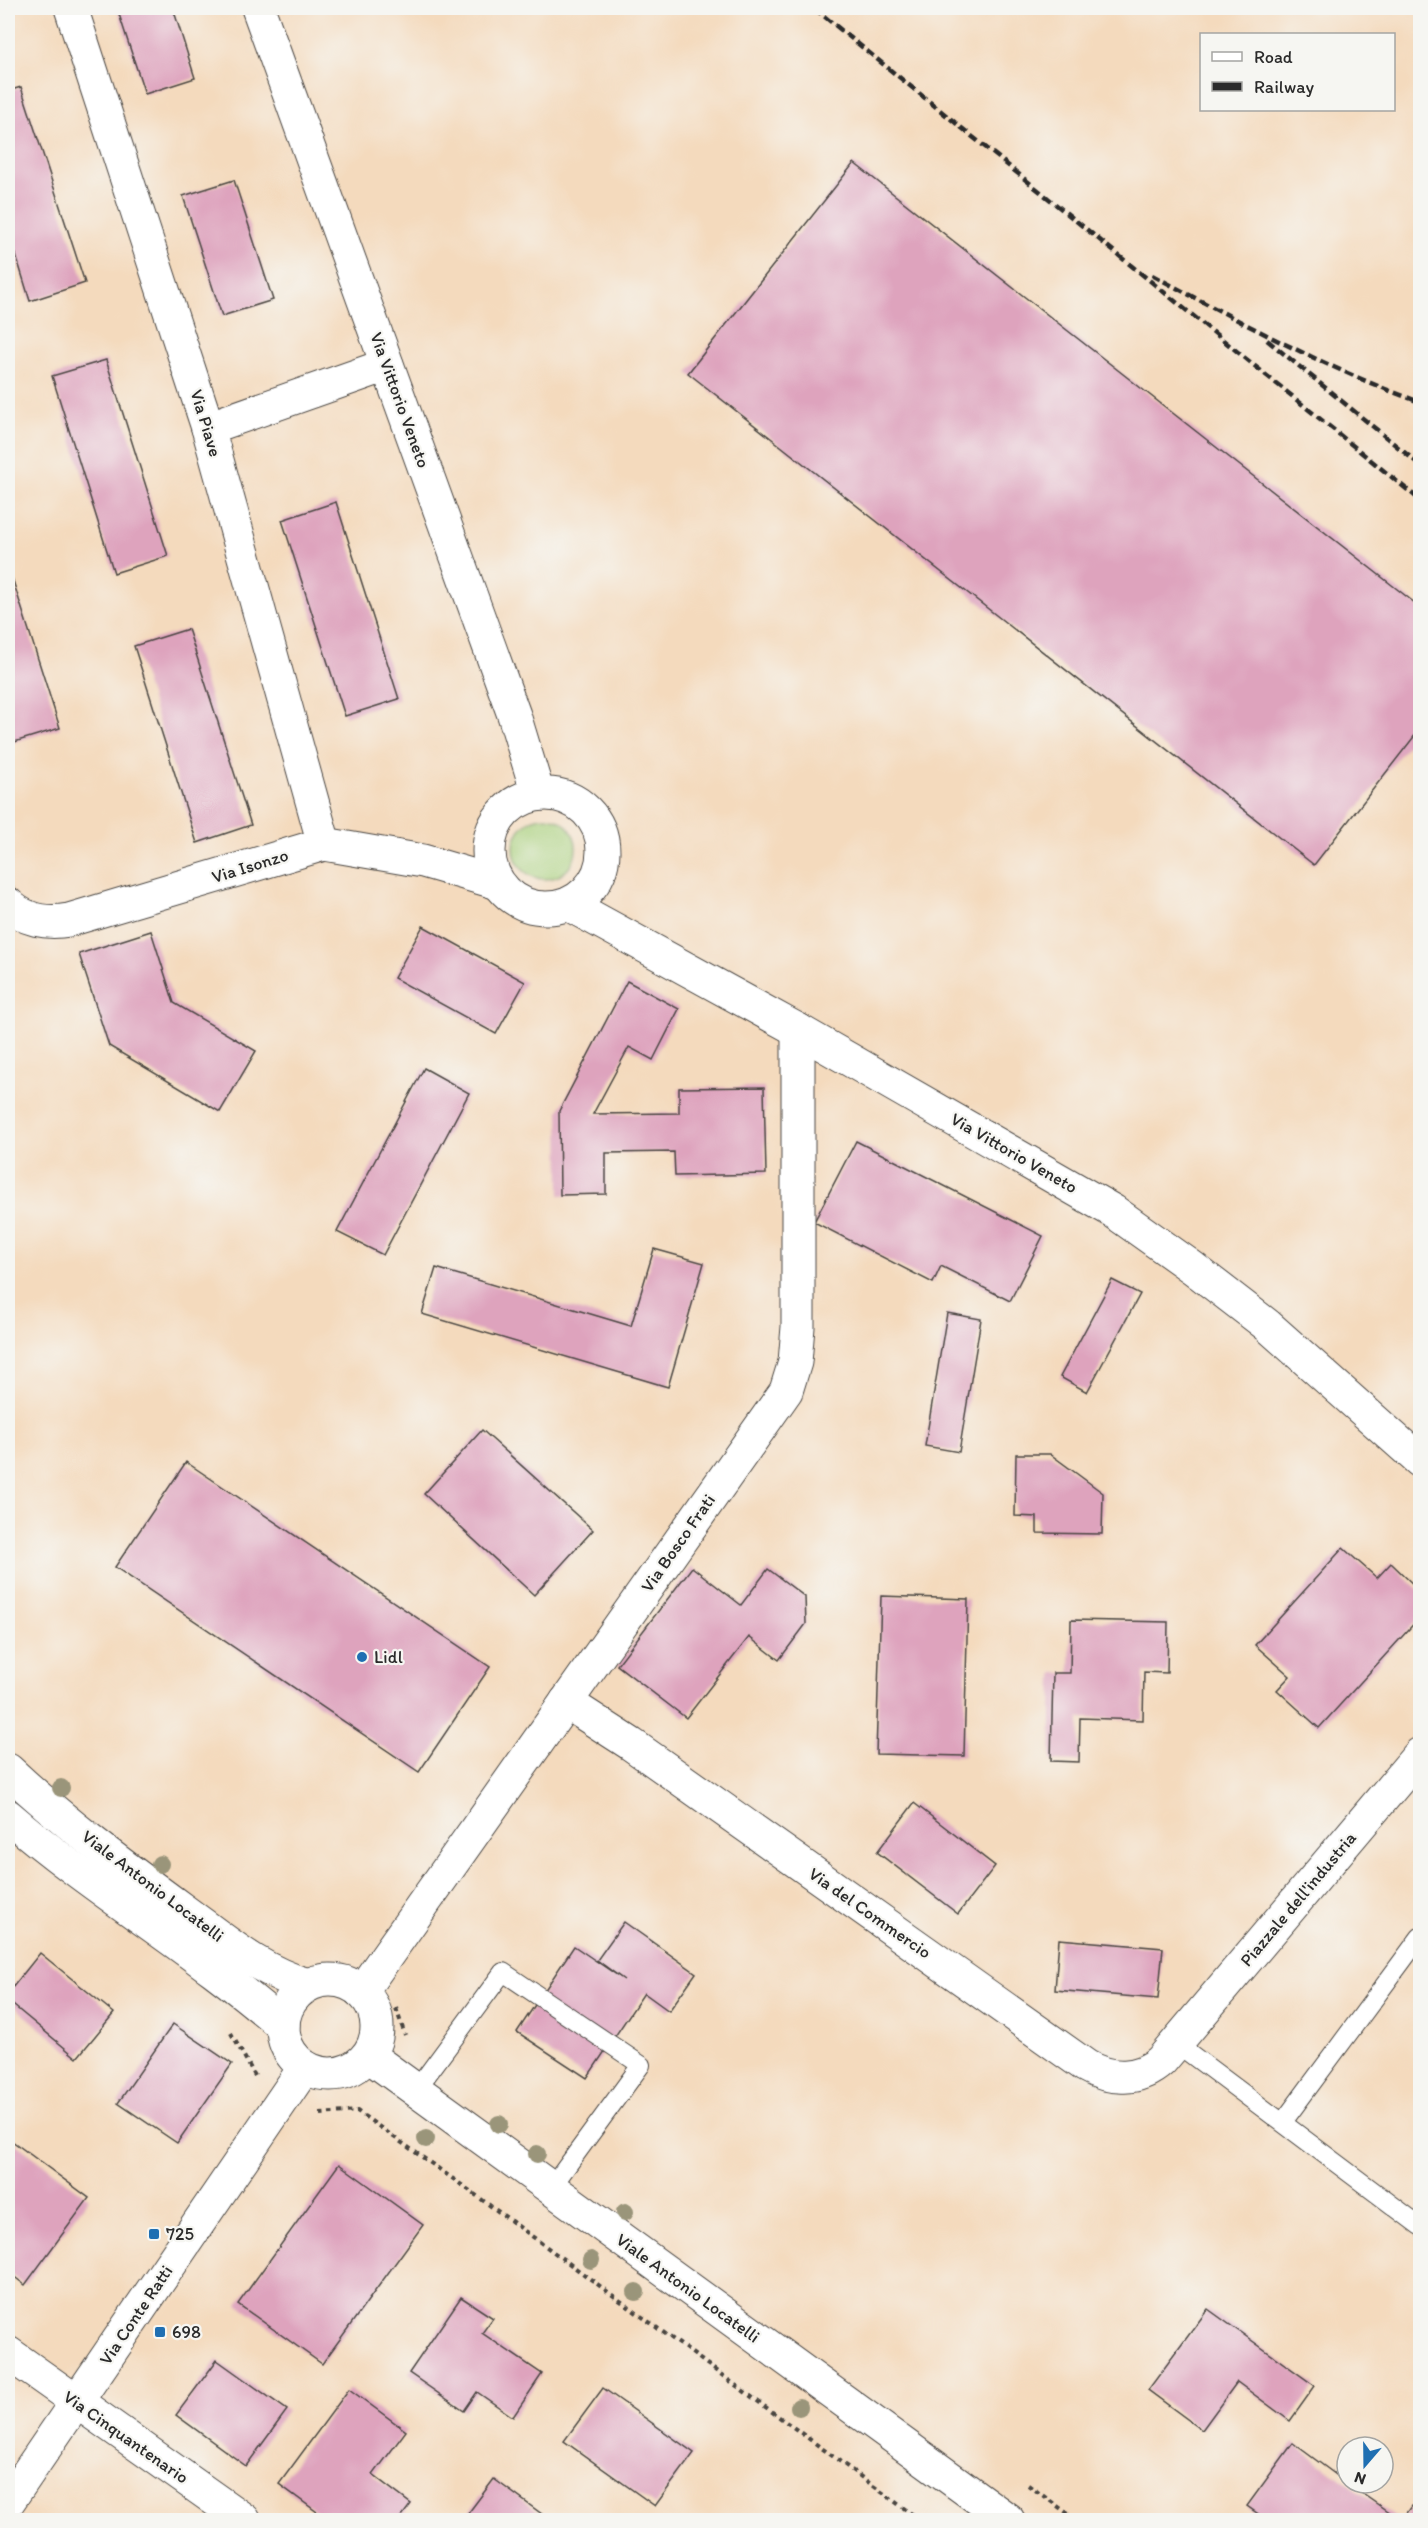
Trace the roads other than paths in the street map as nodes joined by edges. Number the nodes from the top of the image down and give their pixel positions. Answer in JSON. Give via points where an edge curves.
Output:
{"nodes":[{"id":1,"x":71,"y":8,"type":"edge"},
{"id":2,"x":258,"y":8,"type":"edge"},
{"id":3,"x":387,"y":365,"type":"junction"},
{"id":4,"x":208,"y":428,"type":"junction"},
{"id":5,"x":538,"y":794,"type":"junction"},
{"id":6,"x":324,"y":844,"type":"junction"},
{"id":7,"x":498,"y":883,"type":"junction"},
{"id":8,"x":8,"y":904,"type":"edge"},
{"id":9,"x":568,"y":904,"type":"junction"},
{"id":10,"x":798,"y":1030,"type":"junction"},
{"id":11,"x":1420,"y":1461,"type":"edge"},
{"id":12,"x":566,"y":1702,"type":"junction"},
{"id":13,"x":1420,"y":1754,"type":"edge"},
{"id":14,"x":8,"y":1770,"type":"edge"},
{"id":15,"x":8,"y":1816,"type":"edge"},
{"id":16,"x":1420,"y":1937,"type":"edge"},
{"id":17,"x":308,"y":1985,"type":"junction"},
{"id":18,"x":361,"y":1992,"type":"junction"},
{"id":19,"x":283,"y":2026,"type":"junction"},
{"id":20,"x":1176,"y":2043,"type":"junction"},
{"id":21,"x":369,"y":2056,"type":"junction"},
{"id":22,"x":304,"y":2067,"type":"junction"},
{"id":23,"x":416,"y":2090,"type":"junction"},
{"id":24,"x":1283,"y":2122,"type":"junction"},
{"id":25,"x":551,"y":2188,"type":"junction"},
{"id":26,"x":1420,"y":2226,"type":"edge"},
{"id":27,"x":8,"y":2352,"type":"edge"},
{"id":28,"x":77,"y":2401,"type":"junction"},
{"id":29,"x":8,"y":2502,"type":"edge"},
{"id":30,"x":244,"y":2520,"type":"edge"},
{"id":31,"x":1008,"y":2520,"type":"edge"}],
"edges":[{"from":1,"to":4,"type":"street","name":"Via Piave"},
{"from":2,"to":3,"type":"street","name":"Via Vittorio Veneto"},
{"from":3,"to":4,"type":"street"},
{"from":3,"to":5,"type":"street","name":"Via Vittorio Veneto","via":[[514,715]]},
{"from":4,"to":6,"type":"street","name":"Via Piave"},
{"from":5,"to":7,"type":"street","via":[[504,811],[493,827],[490,865]]},
{"from":5,"to":9,"type":"street","via":[[557,794],[574,801],[589,812],[599,828],[602,864],[595,881]]},
{"from":6,"to":7,"type":"street","name":"Via Isonzo","via":[[423,861]]},
{"from":6,"to":8,"type":"street","name":"Via Isonzo","via":[[69,920],[40,921],[21,915]]},
{"from":7,"to":9,"type":"street","via":[[529,906],[549,908]]},
{"from":9,"to":10,"type":"street","name":"Via Vittorio Veneto"},
{"from":10,"to":11,"type":"street","name":"Via Vittorio Veneto","via":[[1136,1226],[1267,1325]]},
{"from":10,"to":12,"type":"street","name":"Via Bosco Frati","via":[[797,1348],[792,1376],[779,1401]]},
{"from":12,"to":18,"type":"street","name":"Via Bosco Frati"},
{"from":12,"to":20,"type":"street","name":"Via del Commercio","via":[[631,1743],[1091,2069],[1111,2076],[1140,2073],[1154,2067]]},
{"from":13,"to":20,"type":"street","name":"Piazzale dell'industria"},
{"from":14,"to":17,"type":"street","name":"Viale Antonio Locatelli","via":[[122,1865],[251,1960],[285,1979]]},
{"from":15,"to":19,"type":"street","name":"Viale Antonio Locatelli","via":[[94,1886],[245,1994]]},
{"from":16,"to":24,"type":"lane"},
{"from":17,"to":18,"type":"street","name":"Viale Antonio Locatelli","via":[[323,1980],[339,1981]]},
{"from":17,"to":19,"type":"street","via":[[294,1996]]},
{"from":18,"to":21,"type":"street","via":[[375,2010],[378,2026]]},
{"from":19,"to":22,"type":"street","via":[[291,2054]]},
{"from":20,"to":24,"type":"lane"},
{"from":21,"to":22,"type":"street","via":[[358,2066],[330,2075]]},
{"from":21,"to":23,"type":"street","name":"Viale Antonio Locatelli"},
{"from":22,"to":28,"type":"street","name":"Via Conte Ratti"},
{"from":23,"to":25,"type":"street","name":"Viale Antonio Locatelli"},
{"from":23,"to":25,"type":"lane","via":[[503,1972],[641,2065]]},
{"from":24,"to":26,"type":"lane"},
{"from":25,"to":31,"type":"street","name":"Viale Antonio Locatelli"},
{"from":27,"to":28,"type":"street","name":"Via Cinquantenario"},
{"from":28,"to":29,"type":"street","name":"Via Conte Ratti"},
{"from":28,"to":30,"type":"street","name":"Via Cinquantenario"}]}
